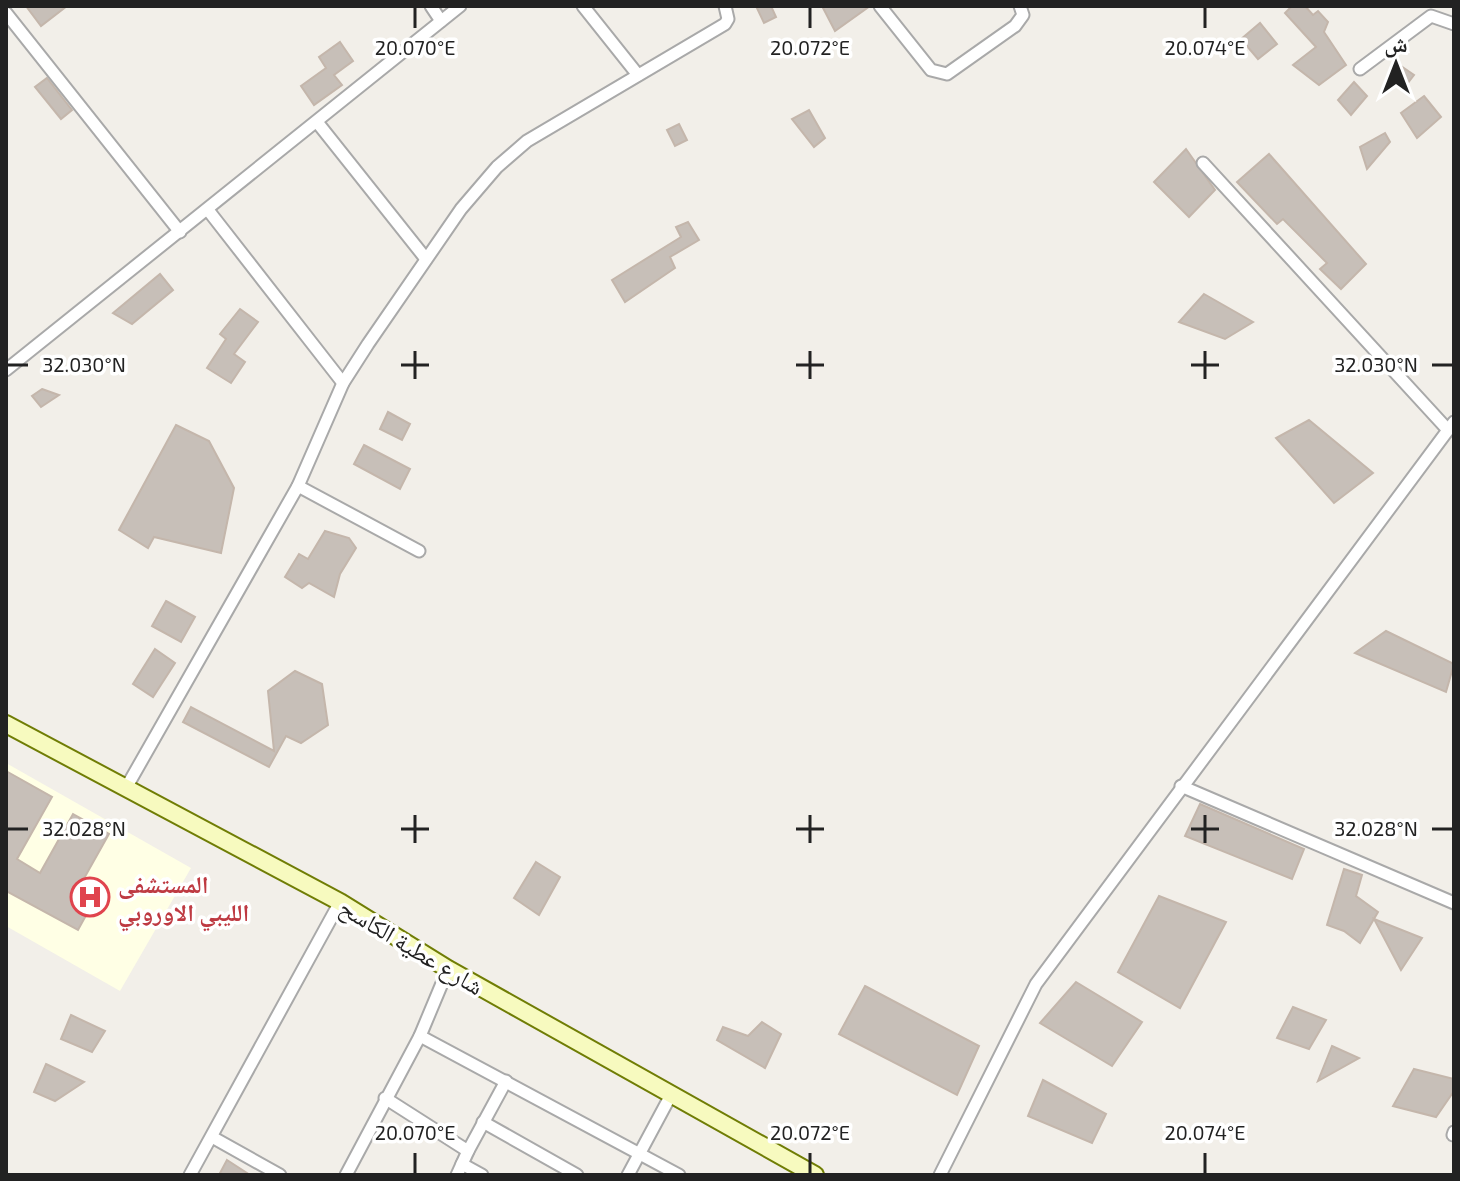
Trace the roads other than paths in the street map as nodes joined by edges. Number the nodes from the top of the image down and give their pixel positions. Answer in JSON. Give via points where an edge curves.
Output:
{"nodes":[{"id":1,"x":431,"y":6,"type":"edge"},
{"id":2,"x":460,"y":6,"type":"edge"},
{"id":3,"x":583,"y":6,"type":"edge"},
{"id":4,"x":725,"y":6,"type":"edge"},
{"id":5,"x":880,"y":6,"type":"edge"},
{"id":6,"x":1020,"y":6,"type":"edge"},
{"id":7,"x":6,"y":13,"type":"edge"},
{"id":8,"x":441,"y":21,"type":"junction"},
{"id":9,"x":1454,"y":24,"type":"edge"},
{"id":10,"x":1360,"y":69,"type":"dead end"},
{"id":11,"x":638,"y":75,"type":"junction"},
{"id":12,"x":317,"y":122,"type":"junction"},
{"id":13,"x":1203,"y":163,"type":"dead end"},
{"id":14,"x":208,"y":210,"type":"junction"},
{"id":15,"x":180,"y":232,"type":"junction"},
{"id":16,"x":426,"y":259,"type":"junction"},
{"id":17,"x":6,"y":370,"type":"edge"},
{"id":18,"x":343,"y":383,"type":"junction"},
{"id":19,"x":1451,"y":426,"type":"edge"},
{"id":20,"x":298,"y":486,"type":"junction"},
{"id":21,"x":419,"y":551,"type":"dead end"},
{"id":22,"x":6,"y":724,"type":"edge"},
{"id":23,"x":1181,"y":786,"type":"junction"},
{"id":24,"x":126,"y":788,"type":"junction"},
{"id":25,"x":340,"y":902,"type":"junction"},
{"id":26,"x":1454,"y":903,"type":"edge"},
{"id":27,"x":448,"y":969,"type":"junction"},
{"id":28,"x":420,"y":1036,"type":"junction"},
{"id":29,"x":506,"y":1081,"type":"junction"},
{"id":30,"x":672,"y":1093,"type":"junction"},
{"id":31,"x":385,"y":1098,"type":"junction"},
{"id":32,"x":483,"y":1122,"type":"junction"},
{"id":33,"x":212,"y":1137,"type":"junction"},
{"id":34,"x":468,"y":1151,"type":"junction"},
{"id":35,"x":641,"y":1152,"type":"junction"},
{"id":36,"x":459,"y":1170,"type":"edge"},
{"id":37,"x":190,"y":1175,"type":"edge"},
{"id":38,"x":280,"y":1175,"type":"edge"},
{"id":39,"x":346,"y":1175,"type":"edge"},
{"id":40,"x":482,"y":1175,"type":"edge"},
{"id":41,"x":577,"y":1175,"type":"edge"},
{"id":42,"x":628,"y":1175,"type":"edge"},
{"id":43,"x":679,"y":1175,"type":"edge"},
{"id":44,"x":815,"y":1175,"type":"edge"},
{"id":45,"x":940,"y":1175,"type":"edge"}],
"edges":[{"from":1,"to":8,"type":"street"},
{"from":2,"to":8,"type":"street"},
{"from":3,"to":11,"type":"street"},
{"from":4,"to":11,"type":"street","via":[[725,24]]},
{"from":5,"to":6,"type":"street","via":[[931,70],[947,74],[1015,26],[1023,15]]},
{"from":7,"to":15,"type":"street"},
{"from":8,"to":12,"type":"street"},
{"from":9,"to":10,"type":"street","via":[[1431,16]]},
{"from":11,"to":16,"type":"street","via":[[527,141],[497,167]]},
{"from":12,"to":14,"type":"street"},
{"from":12,"to":16,"type":"street"},
{"from":13,"to":19,"type":"street"},
{"from":14,"to":15,"type":"street"},
{"from":14,"to":18,"type":"street"},
{"from":15,"to":17,"type":"street"},
{"from":16,"to":18,"type":"street"},
{"from":18,"to":20,"type":"street"},
{"from":19,"to":23,"type":"street"},
{"from":20,"to":21,"type":"street"},
{"from":20,"to":24,"type":"street"},
{"from":22,"to":24,"type":"street","name":"شارع عطية الكاسح"},
{"from":23,"to":26,"type":"street"},
{"from":23,"to":45,"type":"street","via":[[1036,984]]},
{"from":24,"to":25,"type":"street","name":"شارع عطية الكاسح"},
{"from":25,"to":27,"type":"street","name":"شارع عطية الكاسح"},
{"from":25,"to":33,"type":"street"},
{"from":27,"to":28,"type":"street"},
{"from":27,"to":30,"type":"street","name":"شارع عطية الكاسح"},
{"from":28,"to":29,"type":"street"},
{"from":28,"to":31,"type":"street"},
{"from":29,"to":32,"type":"street"},
{"from":29,"to":35,"type":"street"},
{"from":30,"to":35,"type":"street"},
{"from":30,"to":44,"type":"street","name":"شارع عطية الكاسح"},
{"from":31,"to":34,"type":"street"},
{"from":31,"to":39,"type":"street"},
{"from":32,"to":34,"type":"street"},
{"from":32,"to":41,"type":"street"},
{"from":33,"to":37,"type":"street"},
{"from":33,"to":38,"type":"street"},
{"from":34,"to":36,"type":"street"},
{"from":35,"to":42,"type":"street"},
{"from":35,"to":43,"type":"street"},
{"from":36,"to":40,"type":"street"}]}
